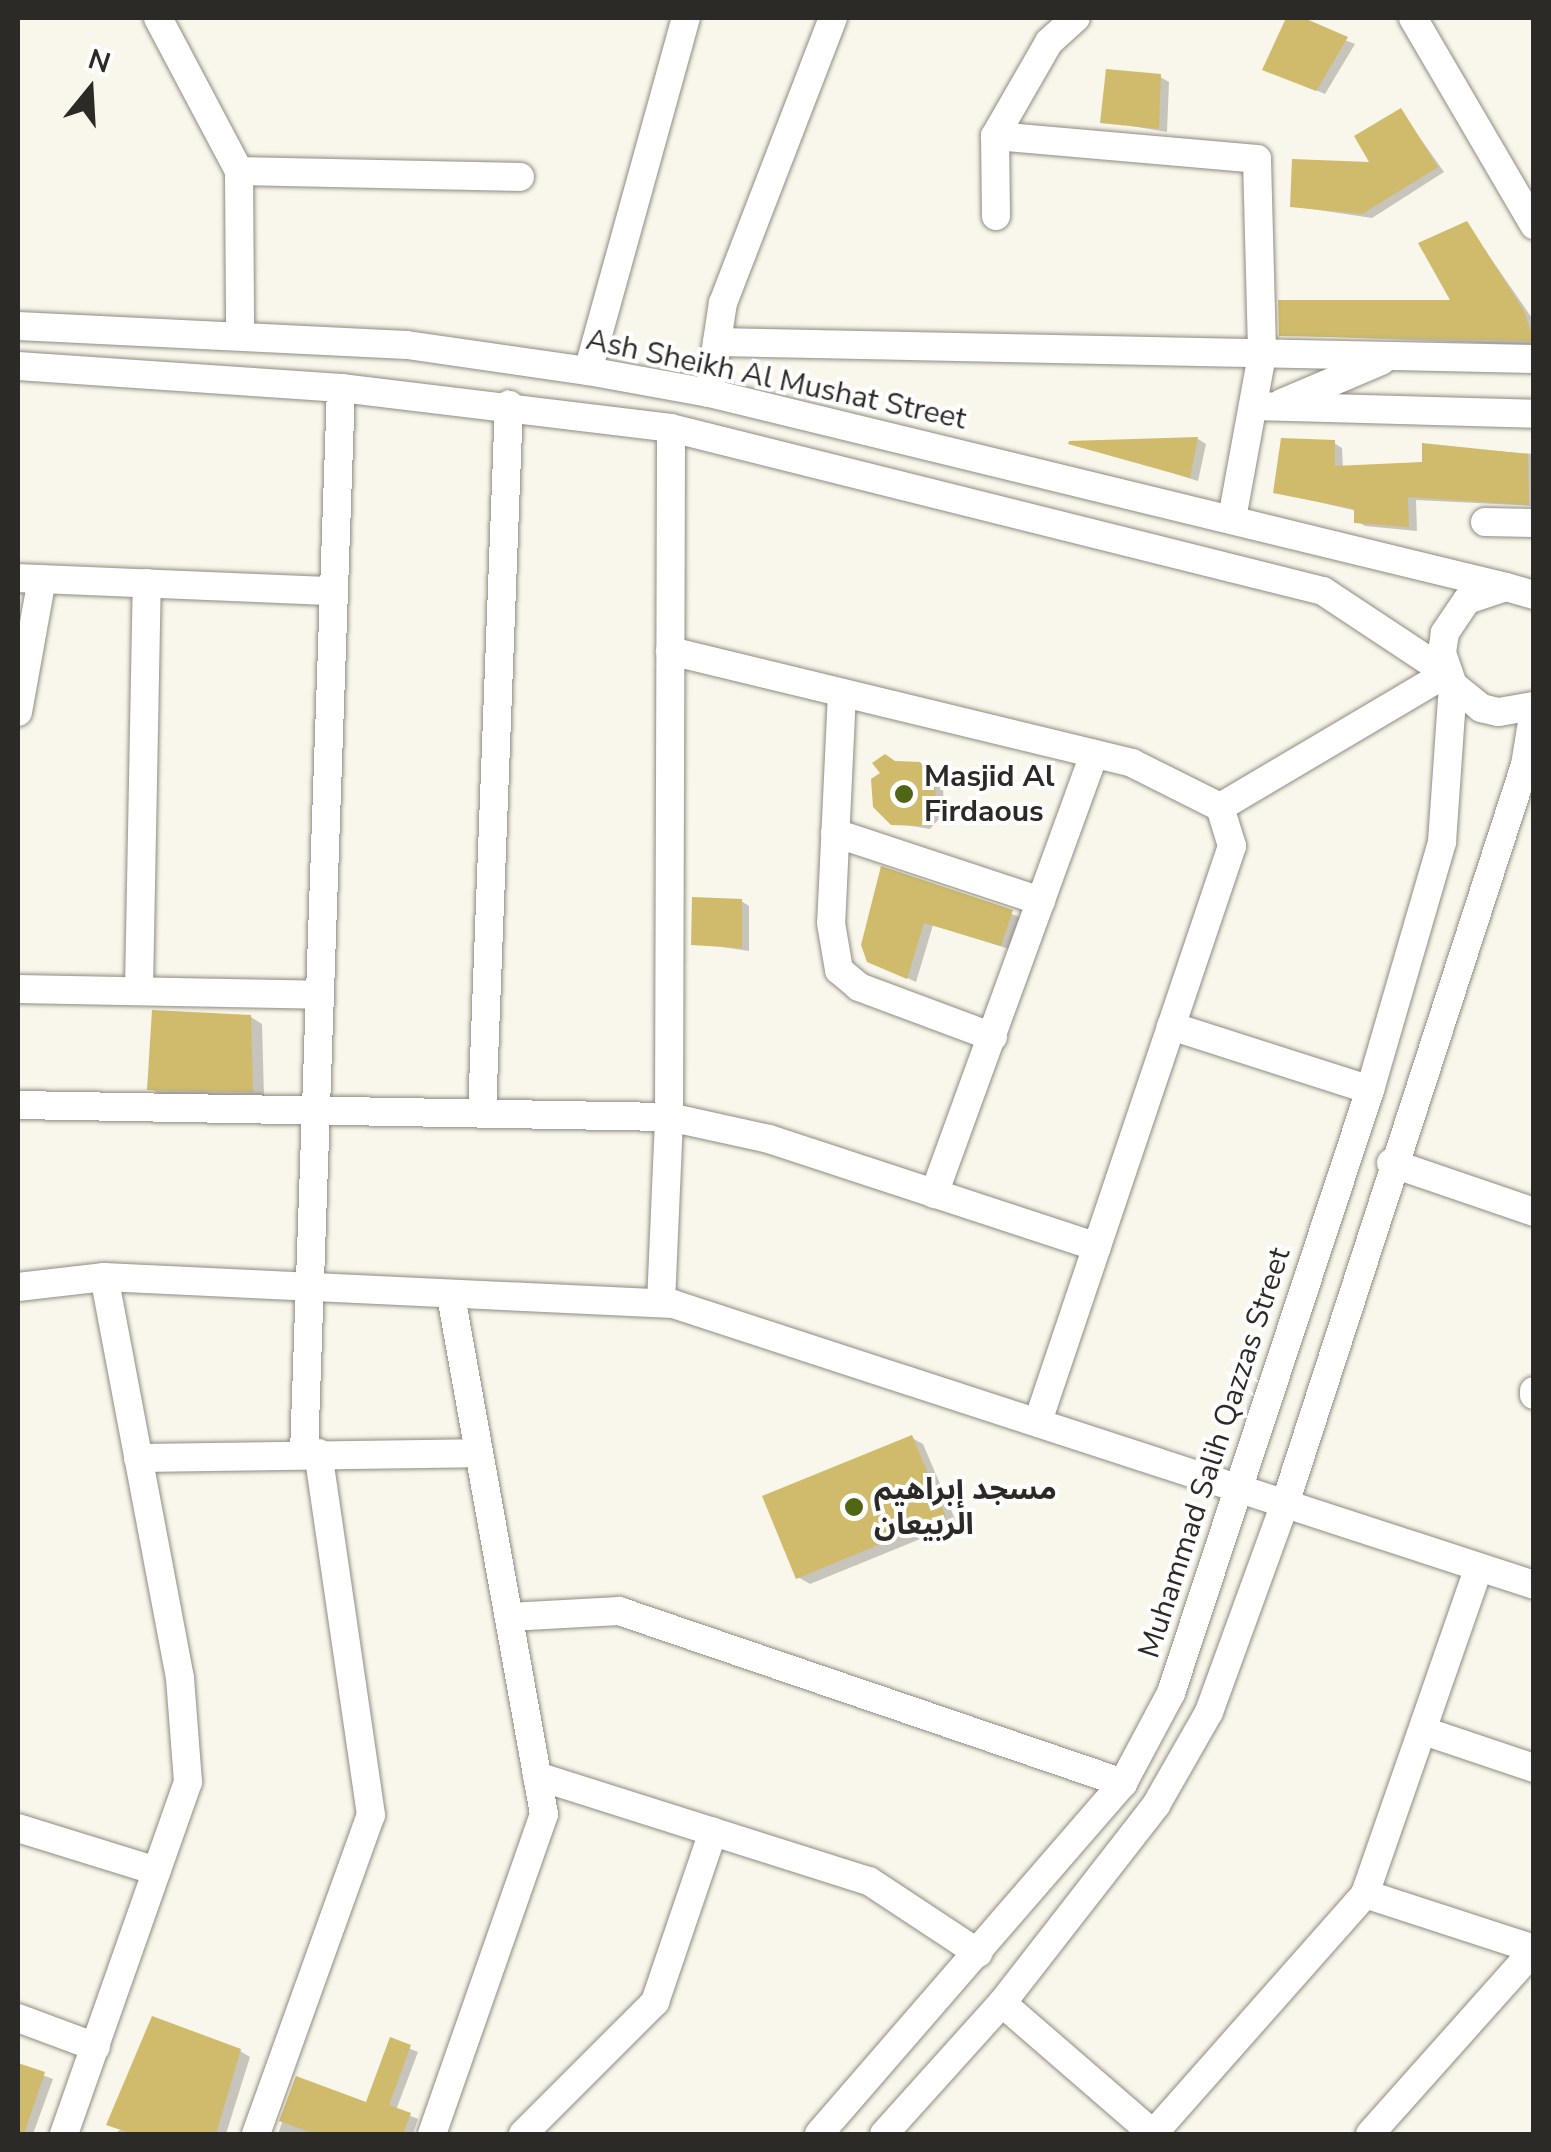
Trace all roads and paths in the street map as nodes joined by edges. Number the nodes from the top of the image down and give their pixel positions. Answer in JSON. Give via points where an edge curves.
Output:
{"nodes":[{"id":1,"x":686,"y":18,"type":"edge"},
{"id":2,"x":833,"y":18,"type":"edge"},
{"id":3,"x":1076,"y":18,"type":"edge"},
{"id":4,"x":1414,"y":18,"type":"edge"},
{"id":5,"x":170,"y":22,"type":"edge"},
{"id":6,"x":995,"y":136,"type":"junction"},
{"id":7,"x":239,"y":172,"type":"junction"},
{"id":8,"x":520,"y":178,"type":"dead end"},
{"id":9,"x":996,"y":216,"type":"dead end"},
{"id":10,"x":1534,"y":225,"type":"edge"},
{"id":11,"x":18,"y":326,"type":"edge"},
{"id":12,"x":240,"y":334,"type":"junction"},
{"id":13,"x":717,"y":342,"type":"junction"},
{"id":14,"x":1262,"y":354,"type":"junction"},
{"id":15,"x":1391,"y":357,"type":"junction"},
{"id":16,"x":1534,"y":359,"type":"edge"},
{"id":17,"x":18,"y":366,"type":"edge"},
{"id":18,"x":588,"y":371,"type":"junction"},
{"id":19,"x":342,"y":388,"type":"junction"},
{"id":20,"x":709,"y":393,"type":"junction"},
{"id":21,"x":509,"y":405,"type":"junction"},
{"id":22,"x":1263,"y":407,"type":"junction"},
{"id":23,"x":1534,"y":414,"type":"edge"},
{"id":24,"x":671,"y":428,"type":"junction"},
{"id":25,"x":1232,"y":519,"type":"junction"},
{"id":26,"x":1485,"y":522,"type":"dead end"},
{"id":27,"x":1534,"y":522,"type":"edge"},
{"id":28,"x":30,"y":578,"type":"edge"},
{"id":29,"x":147,"y":583,"type":"junction"},
{"id":30,"x":332,"y":591,"type":"junction"},
{"id":31,"x":1525,"y":591,"type":"edge"},
{"id":32,"x":670,"y":652,"type":"junction"},
{"id":33,"x":1450,"y":679,"type":"junction"},
{"id":34,"x":842,"y":693,"type":"junction"},
{"id":35,"x":1534,"y":708,"type":"edge"},
{"id":36,"x":18,"y":712,"type":"edge"},
{"id":37,"x":1094,"y":754,"type":"junction"},
{"id":38,"x":1220,"y":807,"type":"junction"},
{"id":39,"x":835,"y":833,"type":"junction"},
{"id":40,"x":1041,"y":902,"type":"junction"},
{"id":41,"x":18,"y":989,"type":"edge"},
{"id":42,"x":139,"y":990,"type":"junction"},
{"id":43,"x":320,"y":995,"type":"junction"},
{"id":44,"x":1171,"y":1026,"type":"junction"},
{"id":45,"x":993,"y":1037,"type":"junction"},
{"id":46,"x":1370,"y":1090,"type":"junction"},
{"id":47,"x":18,"y":1106,"type":"edge"},
{"id":48,"x":316,"y":1109,"type":"junction"},
{"id":49,"x":482,"y":1113,"type":"junction"},
{"id":50,"x":669,"y":1117,"type":"junction"},
{"id":51,"x":1391,"y":1162,"type":"junction"},
{"id":52,"x":934,"y":1194,"type":"junction"},
{"id":53,"x":1534,"y":1212,"type":"edge"},
{"id":54,"x":1097,"y":1247,"type":"junction"},
{"id":55,"x":104,"y":1277,"type":"junction"},
{"id":56,"x":18,"y":1287,"type":"edge"},
{"id":57,"x":310,"y":1288,"type":"junction"},
{"id":58,"x":451,"y":1296,"type":"junction"},
{"id":59,"x":660,"y":1304,"type":"junction"},
{"id":60,"x":1038,"y":1421,"type":"junction"},
{"id":61,"x":479,"y":1452,"type":"junction"},
{"id":62,"x":311,"y":1453,"type":"junction"},
{"id":63,"x":138,"y":1458,"type":"junction"},
{"id":64,"x":1236,"y":1485,"type":"junction"},
{"id":65,"x":1286,"y":1500,"type":"junction"},
{"id":66,"x":1479,"y":1567,"type":"junction"},
{"id":67,"x":1534,"y":1586,"type":"edge"},
{"id":68,"x":508,"y":1617,"type":"junction"},
{"id":69,"x":1424,"y":1731,"type":"junction"},
{"id":70,"x":1534,"y":1768,"type":"edge"},
{"id":71,"x":537,"y":1776,"type":"junction"},
{"id":72,"x":1123,"y":1784,"type":"junction"},
{"id":73,"x":18,"y":1828,"type":"edge"},
{"id":74,"x":713,"y":1832,"type":"junction"},
{"id":75,"x":157,"y":1872,"type":"junction"},
{"id":76,"x":1365,"y":1894,"type":"junction"},
{"id":77,"x":1534,"y":1950,"type":"edge"},
{"id":78,"x":978,"y":1953,"type":"junction"},
{"id":79,"x":1002,"y":2003,"type":"junction"},
{"id":80,"x":18,"y":2018,"type":"edge"},
{"id":81,"x":96,"y":2046,"type":"junction"},
{"id":82,"x":64,"y":2134,"type":"edge"},
{"id":83,"x":256,"y":2134,"type":"edge"},
{"id":84,"x":432,"y":2134,"type":"edge"},
{"id":85,"x":523,"y":2134,"type":"edge"},
{"id":86,"x":819,"y":2134,"type":"edge"},
{"id":87,"x":884,"y":2134,"type":"edge"},
{"id":88,"x":1153,"y":2134,"type":"edge"},
{"id":89,"x":1370,"y":2134,"type":"edge"}],
"edges":[{"from":1,"to":18,"type":"street"},
{"from":2,"to":13,"type":"street","via":[[768,170],[723,303]]},
{"from":3,"to":6,"type":"street","via":[[1050,42]]},
{"from":4,"to":10,"type":"street"},
{"from":5,"to":7,"type":"street"},
{"from":6,"to":9,"type":"street"},
{"from":6,"to":14,"type":"street","via":[[1257,159]]},
{"from":7,"to":8,"type":"street"},
{"from":7,"to":12,"type":"street"},
{"from":11,"to":12,"type":"street","name":"Ash Sheikh Al Mushat Street"},
{"from":12,"to":18,"type":"street","name":"Ash Sheikh Al Mushat Street","via":[[407,345]]},
{"from":13,"to":14,"type":"street"},
{"from":13,"to":20,"type":"street"},
{"from":14,"to":15,"type":"street"},
{"from":14,"to":22,"type":"street"},
{"from":15,"to":16,"type":"street"},
{"from":15,"to":22,"type":"street"},
{"from":17,"to":19,"type":"street"},
{"from":18,"to":20,"type":"street","name":"Ash Sheikh Al Mushat Street"},
{"from":19,"to":21,"type":"street"},
{"from":19,"to":30,"type":"street"},
{"from":20,"to":25,"type":"street","name":"Ash Sheikh Al Mushat Street"},
{"from":21,"to":24,"type":"street"},
{"from":21,"to":49,"type":"street"},
{"from":22,"to":23,"type":"street"},
{"from":22,"to":25,"type":"street"},
{"from":24,"to":32,"type":"street"},
{"from":24,"to":33,"type":"street","via":[[1323,591]]},
{"from":25,"to":31,"type":"street","name":"Ash Sheikh Al Mushat Street"},
{"from":26,"to":27,"type":"street"},
{"from":28,"to":29,"type":"street"},
{"from":28,"to":36,"type":"street"},
{"from":29,"to":30,"type":"street"},
{"from":29,"to":42,"type":"street"},
{"from":30,"to":43,"type":"street"},
{"from":31,"to":33,"type":"street","name":"Muhammad Salih Qazzas Street","via":[[1476,595],[1453,614],[1444,643]]},
{"from":32,"to":34,"type":"street"},
{"from":32,"to":50,"type":"street"},
{"from":33,"to":35,"type":"street","via":[[1481,708]]},
{"from":33,"to":38,"type":"street"},
{"from":33,"to":46,"type":"street","name":"Muhammad Salih Qazzas Street","via":[[1442,842]]},
{"from":34,"to":37,"type":"street"},
{"from":34,"to":39,"type":"street"},
{"from":35,"to":51,"type":"street","via":[[1525,766]]},
{"from":37,"to":38,"type":"street","via":[[1194,788]]},
{"from":37,"to":40,"type":"street"},
{"from":38,"to":44,"type":"street","via":[[1232,846]]},
{"from":39,"to":40,"type":"street"},
{"from":39,"to":45,"type":"street","via":[[831,923],[839,970],[859,987]]},
{"from":40,"to":45,"type":"street"},
{"from":41,"to":42,"type":"street"},
{"from":42,"to":43,"type":"street"},
{"from":43,"to":48,"type":"street"},
{"from":44,"to":46,"type":"street"},
{"from":44,"to":54,"type":"street"},
{"from":45,"to":52,"type":"street"},
{"from":46,"to":64,"type":"street","name":"Muhammad Salih Qazzas Street"},
{"from":47,"to":48,"type":"street"},
{"from":48,"to":49,"type":"street"},
{"from":48,"to":57,"type":"street"},
{"from":49,"to":50,"type":"street"},
{"from":50,"to":52,"type":"street","via":[[769,1140]]},
{"from":50,"to":59,"type":"street"},
{"from":51,"to":53,"type":"street"},
{"from":51,"to":65,"type":"street"},
{"from":52,"to":54,"type":"street"},
{"from":54,"to":60,"type":"street"},
{"from":55,"to":56,"type":"street"},
{"from":55,"to":57,"type":"street"},
{"from":55,"to":63,"type":"street"},
{"from":57,"to":58,"type":"street"},
{"from":57,"to":62,"type":"street"},
{"from":58,"to":59,"type":"street"},
{"from":58,"to":61,"type":"street"},
{"from":59,"to":60,"type":"street"},
{"from":60,"to":64,"type":"street"},
{"from":61,"to":62,"type":"street"},
{"from":61,"to":68,"type":"street"},
{"from":62,"to":63,"type":"street"},
{"from":62,"to":83,"type":"street","via":[[371,1815]]},
{"from":63,"to":75,"type":"street","via":[[180,1678],[188,1782]]},
{"from":64,"to":65,"type":"street"},
{"from":64,"to":72,"type":"street","name":"Muhammad Salih Qazzas Street","via":[[1171,1693]]},
{"from":65,"to":66,"type":"street"},
{"from":65,"to":79,"type":"street","via":[[1209,1712],[1156,1805]]},
{"from":66,"to":67,"type":"street"},
{"from":66,"to":69,"type":"street"},
{"from":68,"to":71,"type":"street"},
{"from":68,"to":72,"type":"street","via":[[619,1610]]},
{"from":69,"to":70,"type":"street"},
{"from":69,"to":76,"type":"street"},
{"from":71,"to":74,"type":"street"},
{"from":71,"to":84,"type":"street","via":[[544,1814]]},
{"from":72,"to":78,"type":"street","name":"Muhammad Salih Qazzas Street"},
{"from":73,"to":75,"type":"street"},
{"from":74,"to":78,"type":"street","via":[[869,1881]]},
{"from":74,"to":85,"type":"street","via":[[654,2002]]},
{"from":75,"to":81,"type":"street"},
{"from":76,"to":77,"type":"street"},
{"from":76,"to":88,"type":"street"},
{"from":77,"to":89,"type":"street"},
{"from":78,"to":86,"type":"street","name":"Muhammad Salih Qazzas Street"},
{"from":79,"to":87,"type":"street"},
{"from":79,"to":88,"type":"street"},
{"from":80,"to":81,"type":"street"},
{"from":81,"to":82,"type":"street"}]}
